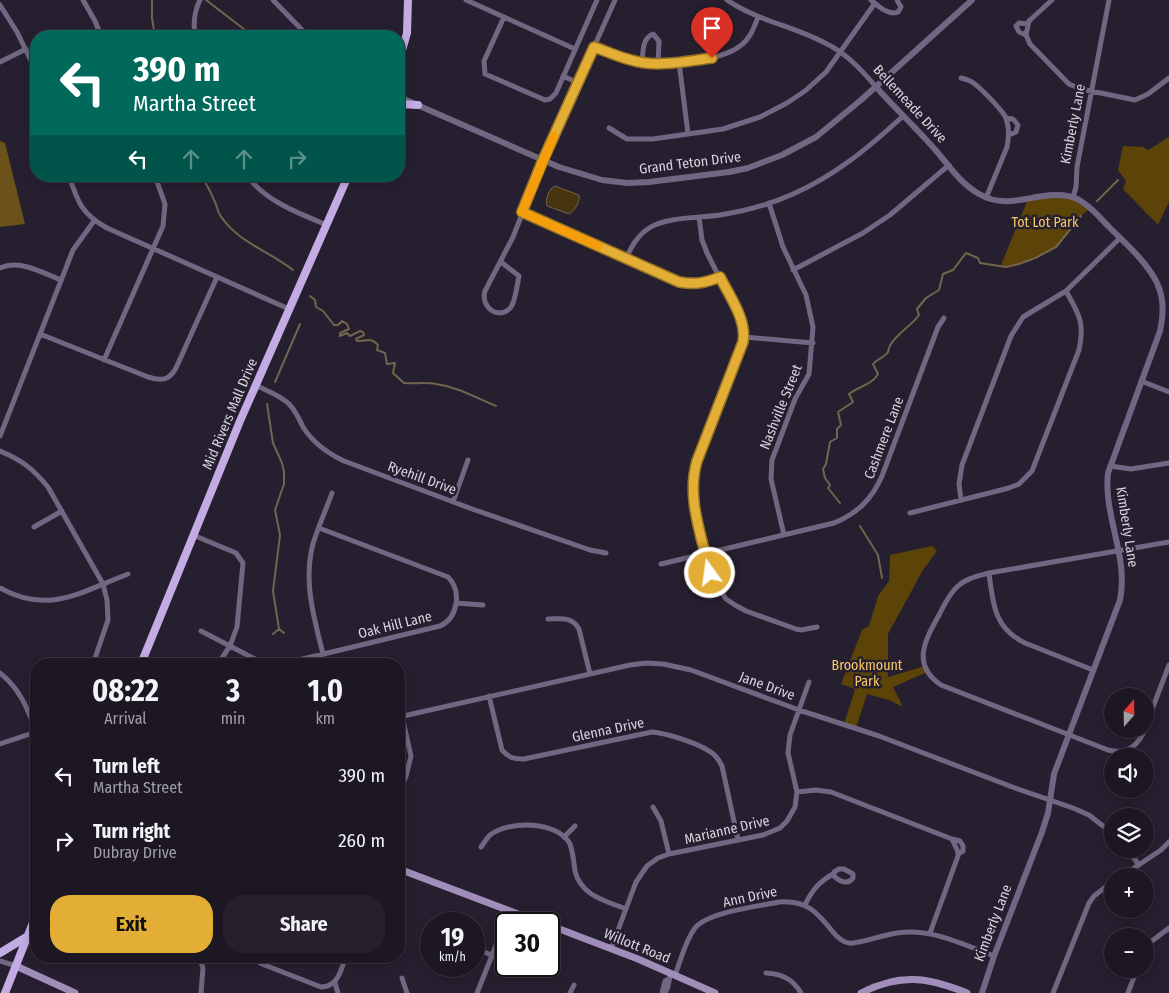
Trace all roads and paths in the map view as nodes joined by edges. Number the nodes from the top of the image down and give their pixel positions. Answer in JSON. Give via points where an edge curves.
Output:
{"nodes":[{"id":1,"x":82,"y":0,"type":"edge"},
{"id":2,"x":200,"y":0,"type":"edge"},
{"id":3,"x":272,"y":0,"type":"edge"},
{"id":4,"x":408,"y":0,"type":"edge"},
{"id":5,"x":466,"y":0,"type":"edge"},
{"id":6,"x":597,"y":0,"type":"edge"},
{"id":7,"x":615,"y":0,"type":"edge"},
{"id":8,"x":727,"y":0,"type":"edge"},
{"id":9,"x":897,"y":0,"type":"edge"},
{"id":10,"x":972,"y":0,"type":"edge"},
{"id":11,"x":1052,"y":0,"type":"edge"},
{"id":12,"x":1109,"y":0,"type":"edge"},
{"id":13,"x":873,"y":2,"type":"edge"},
{"id":14,"x":0,"y":5,"type":"edge"},
{"id":15,"x":504,"y":17,"type":"junction"},
{"id":16,"x":758,"y":17,"type":"junction"},
{"id":17,"x":1028,"y":24,"type":"junction"},
{"id":18,"x":99,"y":30,"type":"edge"},
{"id":19,"x":194,"y":30,"type":"edge"},
{"id":20,"x":302,"y":30,"type":"edge"},
{"id":21,"x":1026,"y":35,"type":"junction"},
{"id":22,"x":405,"y":40,"type":"edge"},
{"id":23,"x":594,"y":47,"type":"junction"},
{"id":24,"x":26,"y":49,"type":"junction"},
{"id":25,"x":575,"y":49,"type":"junction"},
{"id":26,"x":840,"y":52,"type":"junction"},
{"id":27,"x":30,"y":58,"type":"edge"},
{"id":28,"x":0,"y":62,"type":"edge"},
{"id":29,"x":679,"y":62,"type":"junction"},
{"id":30,"x":642,"y":63,"type":"junction"},
{"id":31,"x":658,"y":64,"type":"junction"},
{"id":32,"x":563,"y":76,"type":"junction"},
{"id":33,"x":961,"y":78,"type":"dead end"},
{"id":34,"x":1169,"y":78,"type":"edge"},
{"id":35,"x":578,"y":83,"type":"junction"},
{"id":36,"x":876,"y":87,"type":"junction"},
{"id":37,"x":1092,"y":91,"type":"junction"},
{"id":38,"x":405,"y":100,"type":"edge"},
{"id":39,"x":405,"y":104,"type":"edge"},
{"id":40,"x":418,"y":105,"type":"junction"},
{"id":41,"x":902,"y":117,"type":"junction"},
{"id":42,"x":1006,"y":118,"type":"junction"},
{"id":43,"x":609,"y":128,"type":"dead end"},
{"id":44,"x":688,"y":134,"type":"junction"},
{"id":45,"x":1009,"y":135,"type":"junction"},
{"id":46,"x":543,"y":160,"type":"junction"},
{"id":47,"x":949,"y":165,"type":"junction"},
{"id":48,"x":71,"y":182,"type":"edge"},
{"id":49,"x":157,"y":182,"type":"edge"},
{"id":50,"x":253,"y":182,"type":"edge"},
{"id":51,"x":345,"y":182,"type":"edge"},
{"id":52,"x":1073,"y":197,"type":"junction"},
{"id":53,"x":986,"y":198,"type":"junction"},
{"id":54,"x":769,"y":203,"type":"junction"},
{"id":55,"x":522,"y":212,"type":"junction"},
{"id":56,"x":699,"y":217,"type":"junction"},
{"id":57,"x":94,"y":221,"type":"junction"},
{"id":58,"x":327,"y":225,"type":"junction"},
{"id":59,"x":1120,"y":238,"type":"junction"},
{"id":60,"x":154,"y":249,"type":"junction"},
{"id":61,"x":626,"y":258,"type":"junction"},
{"id":62,"x":501,"y":262,"type":"junction"},
{"id":63,"x":0,"y":268,"type":"edge"},
{"id":64,"x":793,"y":270,"type":"junction"},
{"id":65,"x":217,"y":276,"type":"junction"},
{"id":66,"x":720,"y":277,"type":"junction"},
{"id":67,"x":61,"y":280,"type":"junction"},
{"id":68,"x":1066,"y":291,"type":"junction"},
{"id":69,"x":289,"y":308,"type":"junction"},
{"id":70,"x":1166,"y":312,"type":"edge"},
{"id":71,"x":944,"y":318,"type":"dead end"},
{"id":72,"x":40,"y":334,"type":"junction"},
{"id":73,"x":744,"y":337,"type":"junction"},
{"id":74,"x":813,"y":343,"type":"junction"},
{"id":75,"x":104,"y":360,"type":"junction"},
{"id":76,"x":1142,"y":381,"type":"junction"},
{"id":77,"x":256,"y":385,"type":"junction"},
{"id":78,"x":1169,"y":392,"type":"edge"},
{"id":79,"x":0,"y":436,"type":"edge"},
{"id":80,"x":0,"y":451,"type":"edge"},
{"id":81,"x":468,"y":460,"type":"dead end"},
{"id":82,"x":1169,"y":463,"type":"edge"},
{"id":83,"x":1110,"y":466,"type":"junction"},
{"id":84,"x":332,"y":494,"type":"dead end"},
{"id":85,"x":960,"y":500,"type":"junction"},
{"id":86,"x":453,"y":502,"type":"junction"},
{"id":87,"x":62,"y":511,"type":"junction"},
{"id":88,"x":910,"y":513,"type":"dead end"},
{"id":89,"x":34,"y":527,"type":"dead end"},
{"id":90,"x":319,"y":528,"type":"junction"},
{"id":91,"x":193,"y":535,"type":"junction"},
{"id":92,"x":784,"y":535,"type":"junction"},
{"id":93,"x":1169,"y":542,"type":"edge"},
{"id":94,"x":1118,"y":550,"type":"junction"},
{"id":95,"x":606,"y":553,"type":"dead end"},
{"id":96,"x":706,"y":553,"type":"junction"},
{"id":97,"x":661,"y":564,"type":"dead end"},
{"id":98,"x":989,"y":573,"type":"junction"},
{"id":99,"x":128,"y":574,"type":"dead end"},
{"id":100,"x":102,"y":584,"type":"junction"},
{"id":101,"x":0,"y":588,"type":"edge"},
{"id":102,"x":456,"y":603,"type":"junction"},
{"id":103,"x":483,"y":605,"type":"dead end"},
{"id":104,"x":548,"y":618,"type":"dead end"},
{"id":105,"x":817,"y":626,"type":"dead end"},
{"id":106,"x":200,"y":631,"type":"dead end"},
{"id":107,"x":230,"y":646,"type":"junction"},
{"id":108,"x":323,"y":654,"type":"junction"},
{"id":109,"x":95,"y":658,"type":"edge"},
{"id":110,"x":142,"y":658,"type":"edge"},
{"id":111,"x":222,"y":658,"type":"edge"},
{"id":112,"x":253,"y":658,"type":"edge"},
{"id":113,"x":307,"y":658,"type":"edge"},
{"id":114,"x":1169,"y":665,"type":"edge"},
{"id":115,"x":1093,"y":670,"type":"junction"},
{"id":116,"x":0,"y":673,"type":"edge"},
{"id":117,"x":590,"y":674,"type":"junction"},
{"id":118,"x":809,"y":682,"type":"dead end"},
{"id":119,"x":489,"y":696,"type":"junction"},
{"id":120,"x":1154,"y":704,"type":"edge"},
{"id":121,"x":799,"y":710,"type":"junction"},
{"id":122,"x":405,"y":715,"type":"edge"},
{"id":123,"x":30,"y":716,"type":"edge"},
{"id":124,"x":30,"y":734,"type":"edge"},
{"id":125,"x":405,"y":734,"type":"edge"},
{"id":126,"x":1068,"y":735,"type":"junction"},
{"id":127,"x":1140,"y":738,"type":"edge"},
{"id":128,"x":0,"y":744,"type":"edge"},
{"id":129,"x":405,"y":778,"type":"edge"},
{"id":130,"x":797,"y":792,"type":"junction"},
{"id":131,"x":1050,"y":800,"type":"junction"},
{"id":132,"x":653,"y":808,"type":"dead end"},
{"id":133,"x":575,"y":826,"type":"dead end"},
{"id":134,"x":1104,"y":827,"type":"edge"},
{"id":135,"x":564,"y":837,"type":"junction"},
{"id":136,"x":738,"y":840,"type":"junction"},
{"id":137,"x":1169,"y":842,"type":"edge"},
{"id":138,"x":481,"y":847,"type":"dead end"},
{"id":139,"x":669,"y":854,"type":"junction"},
{"id":140,"x":1134,"y":858,"type":"edge"},
{"id":141,"x":1139,"y":865,"type":"junction"},
{"id":142,"x":1134,"y":868,"type":"edge"},
{"id":143,"x":405,"y":871,"type":"edge"},
{"id":144,"x":833,"y":874,"type":"dead end"},
{"id":145,"x":1104,"y":888,"type":"edge"},
{"id":146,"x":805,"y":905,"type":"junction"},
{"id":147,"x":626,"y":909,"type":"junction"},
{"id":148,"x":510,"y":911,"type":"edge"},
{"id":149,"x":1169,"y":928,"type":"edge"},
{"id":150,"x":560,"y":929,"type":"edge"},
{"id":151,"x":30,"y":931,"type":"edge"},
{"id":152,"x":930,"y":933,"type":"junction"},
{"id":153,"x":28,"y":936,"type":"junction"},
{"id":154,"x":1154,"y":939,"type":"edge"},
{"id":155,"x":495,"y":949,"type":"edge"},
{"id":156,"x":611,"y":949,"type":"junction"},
{"id":157,"x":485,"y":952,"type":"edge"},
{"id":158,"x":0,"y":953,"type":"edge"},
{"id":159,"x":492,"y":955,"type":"junction"},
{"id":160,"x":495,"y":956,"type":"edge"},
{"id":161,"x":994,"y":956,"type":"junction"},
{"id":162,"x":0,"y":961,"type":"edge"},
{"id":163,"x":201,"y":963,"type":"edge"},
{"id":164,"x":260,"y":963,"type":"edge"},
{"id":165,"x":343,"y":963,"type":"edge"},
{"id":166,"x":16,"y":966,"type":"junction"},
{"id":167,"x":766,"y":973,"type":"dead end"},
{"id":168,"x":672,"y":975,"type":"junction"},
{"id":169,"x":402,"y":978,"type":"dead end"},
{"id":170,"x":1134,"y":978,"type":"edge"},
{"id":171,"x":335,"y":983,"type":"junction"},
{"id":172,"x":574,"y":985,"type":"dead end"},
{"id":173,"x":322,"y":990,"type":"edge"},
{"id":174,"x":6,"y":993,"type":"edge"},
{"id":175,"x":75,"y":993,"type":"edge"},
{"id":176,"x":201,"y":993,"type":"edge"},
{"id":177,"x":338,"y":993,"type":"edge"},
{"id":178,"x":406,"y":993,"type":"edge"},
{"id":179,"x":477,"y":993,"type":"edge"},
{"id":180,"x":570,"y":993,"type":"edge"},
{"id":181,"x":664,"y":993,"type":"edge"},
{"id":182,"x":715,"y":993,"type":"edge"},
{"id":183,"x":801,"y":993,"type":"edge"},
{"id":184,"x":861,"y":993,"type":"edge"},
{"id":185,"x":967,"y":993,"type":"edge"},
{"id":186,"x":982,"y":993,"type":"edge"},
{"id":187,"x":1053,"y":993,"type":"edge"},
{"id":188,"x":1128,"y":993,"type":"edge"}],
"edges":[{"from":1,"to":18,"type":"street"},
{"from":2,"to":19,"type":"street","via":[[194,13]]},
{"from":3,"to":20,"type":"street"},
{"from":4,"to":22,"type":"main road"},
{"from":5,"to":15,"type":"street"},
{"from":6,"to":25,"type":"street"},
{"from":7,"to":23,"type":"street"},
{"from":8,"to":16,"type":"street","name":"Bellemeade Drive"},
{"from":9,"to":13,"type":"street","via":[[901,7],[894,14]]},
{"from":10,"to":36,"type":"street","name":"Grand Teton Drive"},
{"from":11,"to":17,"type":"street"},
{"from":12,"to":37,"type":"street","name":"Kimberly Lane"},
{"from":13,"to":26,"type":"street"},
{"from":14,"to":24,"type":"street"},
{"from":15,"to":25,"type":"street"},
{"from":15,"to":32,"type":"street","via":[[484,61],[485,74],[544,100],[556,93]]},
{"from":16,"to":26,"type":"street","name":"Bellemeade Drive","via":[[816,38]]},
{"from":16,"to":29,"type":"street","via":[[744,42],[729,54]]},
{"from":17,"to":21,"type":"street"},
{"from":17,"to":21,"type":"street","via":[[1016,26]]},
{"from":21,"to":37,"type":"street","via":[[1030,44],[1069,84]]},
{"from":23,"to":30,"type":"street"},
{"from":23,"to":35,"type":"street"},
{"from":24,"to":27,"type":"street"},
{"from":24,"to":28,"type":"street"},
{"from":25,"to":32,"type":"street"},
{"from":26,"to":36,"type":"street","name":"Bellemeade Drive"},
{"from":26,"to":44,"type":"street","via":[[819,79],[772,111],[734,126]]},
{"from":29,"to":31,"type":"street"},
{"from":29,"to":44,"type":"street"},
{"from":30,"to":31,"type":"street"},
{"from":30,"to":31,"type":"street","via":[[646,39],[653,34],[658,41]]},
{"from":32,"to":35,"type":"street"},
{"from":33,"to":42,"type":"street","via":[[973,83]]},
{"from":34,"to":37,"type":"street","via":[[1135,100]]},
{"from":35,"to":46,"type":"street"},
{"from":36,"to":41,"type":"street","name":"Bellemeade Drive"},
{"from":36,"to":46,"type":"street","name":"Grand Teton Drive","via":[[832,125],[797,148],[729,172],[627,183],[581,175]]},
{"from":37,"to":52,"type":"street","name":"Kimberly Lane"},
{"from":38,"to":40,"type":"street","name":"Grand Teton Drive"},
{"from":39,"to":40,"type":"main road"},
{"from":40,"to":46,"type":"street","name":"Grand Teton Drive"},
{"from":41,"to":47,"type":"street","name":"Bellemeade Drive"},
{"from":41,"to":54,"type":"street","via":[[828,177]]},
{"from":42,"to":45,"type":"street"},
{"from":42,"to":45,"type":"street","via":[[1013,119],[1018,125],[1016,132]]},
{"from":43,"to":44,"type":"street","via":[[632,139]]},
{"from":45,"to":53,"type":"street"},
{"from":46,"to":55,"type":"street"},
{"from":47,"to":53,"type":"street","name":"Bellemeade Drive","via":[[970,188]]},
{"from":47,"to":64,"type":"street","via":[[890,215]]},
{"from":48,"to":57,"type":"street","via":[[84,211]]},
{"from":49,"to":60,"type":"street","via":[[165,204],[163,226]]},
{"from":50,"to":58,"type":"street","via":[[270,198]]},
{"from":51,"to":58,"type":"main road","name":"Mid Rivers Mall Drive"},
{"from":52,"to":53,"type":"street","name":"Bellemeade Drive","via":[[1052,195],[1011,202]]},
{"from":52,"to":59,"type":"street","name":"Kimberly Lane","via":[[1091,208]]},
{"from":54,"to":56,"type":"street"},
{"from":54,"to":64,"type":"street","name":"Nashville Street"},
{"from":55,"to":61,"type":"street"},
{"from":55,"to":62,"type":"street"},
{"from":56,"to":61,"type":"street","via":[[663,222],[649,228],[638,237]]},
{"from":56,"to":66,"type":"street","via":[[702,240]]},
{"from":57,"to":60,"type":"street"},
{"from":57,"to":67,"type":"street","via":[[73,250]]},
{"from":58,"to":69,"type":"main road","name":"Mid Rivers Mall Drive"},
{"from":59,"to":68,"type":"street"},
{"from":59,"to":70,"type":"street","name":"Kimberly Lane","via":[[1152,274]]},
{"from":60,"to":65,"type":"street"},
{"from":60,"to":75,"type":"street"},
{"from":61,"to":66,"type":"street","via":[[679,282],[690,284]]},
{"from":62,"to":62,"type":"street","via":[[484,295],[485,304],[491,310],[503,312],[512,306],[520,276]]},
{"from":63,"to":67,"type":"street","via":[[11,265],[27,267]]},
{"from":64,"to":74,"type":"street","name":"Nashville Street","via":[[809,305]]},
{"from":65,"to":69,"type":"street"},
{"from":65,"to":75,"type":"street","via":[[169,377],[161,380],[148,378]]},
{"from":66,"to":73,"type":"street","via":[[742,322]]},
{"from":67,"to":72,"type":"street"},
{"from":68,"to":85,"type":"street","via":[[1023,317],[1011,336],[962,464]]},
{"from":68,"to":85,"type":"street","via":[[1081,318],[1082,338],[1032,471],[1019,484]]},
{"from":69,"to":77,"type":"main road","name":"Mid Rivers Mall Drive"},
{"from":70,"to":76,"type":"street","name":"Kimberly Lane"},
{"from":71,"to":92,"type":"street","name":"Cashmere Lane","via":[[882,476],[868,500],[846,518]]},
{"from":72,"to":75,"type":"street"},
{"from":72,"to":79,"type":"street"},
{"from":73,"to":74,"type":"street"},
{"from":73,"to":96,"type":"street","via":[[693,479],[692,495]]},
{"from":74,"to":92,"type":"street","name":"Nashville Street","via":[[809,374],[795,399],[772,460],[771,479]]},
{"from":76,"to":78,"type":"street"},
{"from":76,"to":83,"type":"street","name":"Kimberly Lane"},
{"from":77,"to":86,"type":"street","name":"Ryehill Drive","via":[[276,394],[291,406],[309,436],[326,452]]},
{"from":77,"to":91,"type":"main road","name":"Mid Rivers Mall Drive"},
{"from":80,"to":87,"type":"street","via":[[30,468],[48,487]]},
{"from":81,"to":86,"type":"street"},
{"from":82,"to":83,"type":"street","via":[[1131,469]]},
{"from":83,"to":94,"type":"street","name":"Kimberly Lane","via":[[1107,482]]},
{"from":84,"to":90,"type":"street"},
{"from":85,"to":88,"type":"street"},
{"from":86,"to":95,"type":"street","name":"Ryehill Drive"},
{"from":87,"to":89,"type":"street"},
{"from":87,"to":100,"type":"street"},
{"from":90,"to":102,"type":"street","via":[[448,577],[454,584]]},
{"from":90,"to":108,"type":"street","via":[[310,560],[310,584]]},
{"from":91,"to":107,"type":"street","via":[[236,553],[243,563],[237,627]]},
{"from":91,"to":110,"type":"main road","name":"Mid Rivers Mall Drive"},
{"from":92,"to":96,"type":"street","name":"Cashmere Lane"},
{"from":93,"to":94,"type":"street"},
{"from":94,"to":98,"type":"street"},
{"from":94,"to":115,"type":"street","name":"Kimberly Lane","via":[[1123,580],[1121,595]]},
{"from":96,"to":97,"type":"street","name":"Cashmere Lane"},
{"from":96,"to":105,"type":"street","via":[[715,582],[735,605],[796,629]]},
{"from":98,"to":115,"type":"street","via":[[996,612],[1006,630],[1024,644]]},
{"from":98,"to":126,"type":"street","via":[[964,581],[951,593],[923,646],[924,663],[930,676],[947,688]]},
{"from":99,"to":100,"type":"street"},
{"from":100,"to":101,"type":"street","via":[[46,601],[34,601]]},
{"from":100,"to":109,"type":"street","via":[[108,620]]},
{"from":102,"to":103,"type":"street"},
{"from":102,"to":108,"type":"street","name":"Oak Hill Lane","via":[[452,617],[440,626]]},
{"from":104,"to":117,"type":"street","via":[[576,623]]},
{"from":106,"to":107,"type":"street"},
{"from":107,"to":111,"type":"street"},
{"from":107,"to":112,"type":"street"},
{"from":108,"to":113,"type":"street","name":"Oak Hill Lane"},
{"from":114,"to":120,"type":"street"},
{"from":115,"to":126,"type":"street","name":"Kimberly Lane"},
{"from":116,"to":123,"type":"street","via":[[20,695]]},
{"from":117,"to":119,"type":"street","name":"Jane Drive"},
{"from":117,"to":121,"type":"street","name":"Jane Drive","via":[[646,663],[679,666]]},
{"from":118,"to":121,"type":"street","name":"Marianne Drive"},
{"from":119,"to":122,"type":"street","name":"Jane Drive"},
{"from":119,"to":136,"type":"street","name":"Glenna Drive","via":[[502,750],[515,759],[652,732],[664,733],[708,750],[722,766]]},
{"from":121,"to":130,"type":"street","name":"Marianne Drive","via":[[788,744]]},
{"from":121,"to":131,"type":"street","name":"Jane Drive","via":[[879,736]]},
{"from":124,"to":128,"type":"street"},
{"from":125,"to":129,"type":"street","via":[[411,756]]},
{"from":126,"to":127,"type":"street","via":[[1116,752],[1132,748]]},
{"from":126,"to":131,"type":"street","name":"Kimberly Lane","via":[[1054,774]]},
{"from":130,"to":136,"type":"street","name":"Marianne Drive","via":[[792,815],[780,828]]},
{"from":130,"to":152,"type":"street","via":[[831,792],[952,839],[958,854]]},
{"from":131,"to":134,"type":"street","name":"Jane Drive","via":[[1088,815]]},
{"from":131,"to":161,"type":"street","name":"Kimberly Lane","via":[[1042,832]]},
{"from":132,"to":139,"type":"street","via":[[661,821]]},
{"from":133,"to":135,"type":"street"},
{"from":135,"to":138,"type":"street","via":[[541,826],[517,826],[490,835]]},
{"from":135,"to":147,"type":"street","via":[[572,850],[582,885],[596,898]]},
{"from":136,"to":139,"type":"street","name":"Marianne Drive"},
{"from":137,"to":141,"type":"street"},
{"from":139,"to":147,"type":"street","name":"Marianne Drive","via":[[652,862],[642,872]]},
{"from":140,"to":141,"type":"street"},
{"from":141,"to":142,"type":"street"},
{"from":143,"to":148,"type":"main road"},
{"from":144,"to":146,"type":"street","via":[[819,882]]},
{"from":145,"to":187,"type":"street","via":[[1089,903]]},
{"from":146,"to":152,"type":"street","via":[[850,944],[899,932]]},
{"from":146,"to":168,"type":"street","name":"Ann Drive","via":[[779,902],[704,920],[689,937]]},
{"from":147,"to":156,"type":"street","name":"Marianne Drive"},
{"from":149,"to":154,"type":"street"},
{"from":150,"to":156,"type":"main road","name":"Willott Road"},
{"from":151,"to":153,"type":"main road"},
{"from":152,"to":161,"type":"street"},
{"from":153,"to":158,"type":"main road"},
{"from":153,"to":166,"type":"main road"},
{"from":155,"to":159,"type":"street"},
{"from":156,"to":168,"type":"main road","name":"Willott Road"},
{"from":157,"to":159,"type":"street"},
{"from":159,"to":160,"type":"street"},
{"from":159,"to":179,"type":"street"},
{"from":161,"to":186,"type":"street","name":"Kimberly Lane"},
{"from":162,"to":166,"type":"street"},
{"from":163,"to":176,"type":"street"},
{"from":164,"to":173,"type":"street"},
{"from":165,"to":171,"type":"street"},
{"from":166,"to":174,"type":"main road"},
{"from":166,"to":175,"type":"main road"},
{"from":167,"to":183,"type":"street","via":[[787,978]]},
{"from":168,"to":181,"type":"street","name":"Ann Drive"},
{"from":168,"to":182,"type":"main road","name":"Willott Road"},
{"from":169,"to":178,"type":"street"},
{"from":170,"to":188,"type":"street"},
{"from":171,"to":173,"type":"street"},
{"from":171,"to":177,"type":"street"},
{"from":172,"to":180,"type":"street"},
{"from":184,"to":185,"type":"main road","via":[[884,983],[915,979]]}]}
